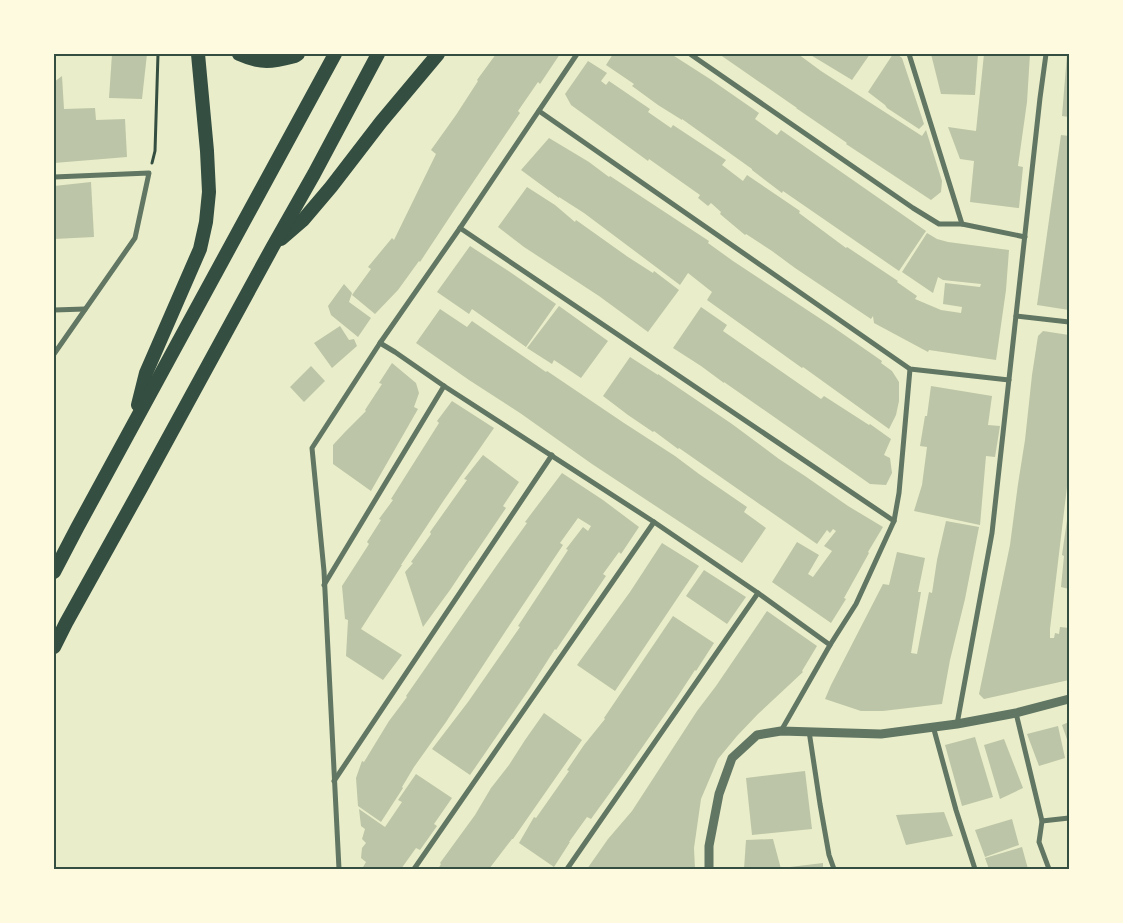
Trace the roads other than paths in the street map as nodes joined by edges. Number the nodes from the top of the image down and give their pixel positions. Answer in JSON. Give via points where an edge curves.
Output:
{"nodes":[{"id":1,"x":198,"y":54,"type":"edge"},
{"id":2,"x":239,"y":54,"type":"edge"},
{"id":3,"x":298,"y":54,"type":"edge"},
{"id":4,"x":335,"y":54,"type":"edge"},
{"id":5,"x":378,"y":54,"type":"edge"},
{"id":6,"x":438,"y":54,"type":"edge"},
{"id":7,"x":577,"y":54,"type":"edge"},
{"id":8,"x":690,"y":54,"type":"edge"},
{"id":9,"x":909,"y":54,"type":"edge"},
{"id":10,"x":1046,"y":54,"type":"edge"},
{"id":11,"x":539,"y":111,"type":"junction"},
{"id":12,"x":54,"y":177,"type":"edge"},
{"id":13,"x":962,"y":224,"type":"junction"},
{"id":14,"x":460,"y":228,"type":"junction"},
{"id":15,"x":1025,"y":237,"type":"junction"},
{"id":16,"x":272,"y":248,"type":"junction"},
{"id":17,"x":85,"y":309,"type":"junction"},
{"id":18,"x":54,"y":310,"type":"edge"},
{"id":19,"x":1016,"y":316,"type":"junction"},
{"id":20,"x":1069,"y":322,"type":"edge"},
{"id":21,"x":380,"y":343,"type":"junction"},
{"id":22,"x":54,"y":354,"type":"edge"},
{"id":23,"x":910,"y":369,"type":"junction"},
{"id":24,"x":1009,"y":380,"type":"junction"},
{"id":25,"x":444,"y":386,"type":"junction"},
{"id":26,"x":136,"y":420,"type":"junction"},
{"id":27,"x":552,"y":455,"type":"junction"},
{"id":28,"x":894,"y":521,"type":"junction"},
{"id":29,"x":654,"y":522,"type":"junction"},
{"id":30,"x":54,"y":572,"type":"edge"},
{"id":31,"x":324,"y":585,"type":"junction"},
{"id":32,"x":758,"y":593,"type":"junction"},
{"id":33,"x":830,"y":645,"type":"junction"},
{"id":34,"x":54,"y":647,"type":"edge"},
{"id":35,"x":1069,"y":699,"type":"edge"},
{"id":36,"x":1016,"y":713,"type":"junction"},
{"id":37,"x":957,"y":724,"type":"junction"},
{"id":38,"x":933,"y":726,"type":"junction"},
{"id":39,"x":781,"y":731,"type":"junction"},
{"id":40,"x":809,"y":732,"type":"junction"},
{"id":41,"x":334,"y":782,"type":"junction"},
{"id":42,"x":1069,"y":818,"type":"edge"},
{"id":43,"x":1042,"y":821,"type":"junction"},
{"id":44,"x":339,"y":869,"type":"edge"},
{"id":45,"x":414,"y":869,"type":"edge"},
{"id":46,"x":567,"y":869,"type":"edge"},
{"id":47,"x":709,"y":869,"type":"edge"},
{"id":48,"x":834,"y":869,"type":"edge"},
{"id":49,"x":975,"y":869,"type":"edge"},
{"id":50,"x":1050,"y":869,"type":"edge"}],
"edges":[{"from":1,"to":26,"type":"highway","via":[[208,159],[206,222],[200,249],[146,373]]},
{"from":2,"to":3,"type":"highway","via":[[252,60],[272,62]]},
{"from":4,"to":26,"type":"highway"},
{"from":5,"to":16,"type":"highway"},
{"from":6,"to":16,"type":"highway","via":[[331,188]]},
{"from":7,"to":11,"type":"street"},
{"from":8,"to":13,"type":"street","via":[[913,208],[939,224]]},
{"from":9,"to":13,"type":"street"},
{"from":10,"to":15,"type":"street"},
{"from":11,"to":14,"type":"street"},
{"from":11,"to":23,"type":"street"},
{"from":12,"to":17,"type":"street","via":[[149,173],[135,238]]},
{"from":13,"to":15,"type":"street"},
{"from":14,"to":21,"type":"street"},
{"from":14,"to":28,"type":"street"},
{"from":15,"to":19,"type":"street"},
{"from":16,"to":34,"type":"highway"},
{"from":17,"to":18,"type":"street"},
{"from":17,"to":22,"type":"street"},
{"from":19,"to":20,"type":"street"},
{"from":19,"to":24,"type":"street"},
{"from":21,"to":25,"type":"street"},
{"from":21,"to":31,"type":"street","via":[[312,448]]},
{"from":23,"to":24,"type":"street"},
{"from":23,"to":28,"type":"street"},
{"from":24,"to":37,"type":"street","via":[[992,533]]},
{"from":25,"to":27,"type":"street"},
{"from":25,"to":31,"type":"street"},
{"from":26,"to":30,"type":"highway"},
{"from":27,"to":29,"type":"street"},
{"from":27,"to":41,"type":"street"},
{"from":28,"to":33,"type":"street","via":[[856,604]]},
{"from":29,"to":32,"type":"street"},
{"from":29,"to":45,"type":"street"},
{"from":31,"to":41,"type":"street"},
{"from":32,"to":33,"type":"street"},
{"from":32,"to":46,"type":"street"},
{"from":33,"to":39,"type":"street"},
{"from":35,"to":36,"type":"street"},
{"from":36,"to":37,"type":"street"},
{"from":36,"to":43,"type":"street"},
{"from":37,"to":38,"type":"street"},
{"from":38,"to":40,"type":"street","via":[[881,734]]},
{"from":38,"to":49,"type":"street"},
{"from":39,"to":40,"type":"street"},
{"from":39,"to":47,"type":"street","via":[[757,735],[732,758],[719,794],[708,846]]},
{"from":40,"to":48,"type":"street","via":[[821,812]]},
{"from":41,"to":44,"type":"street"},
{"from":42,"to":43,"type":"street"},
{"from":43,"to":50,"type":"street","via":[[1039,842]]}]}
